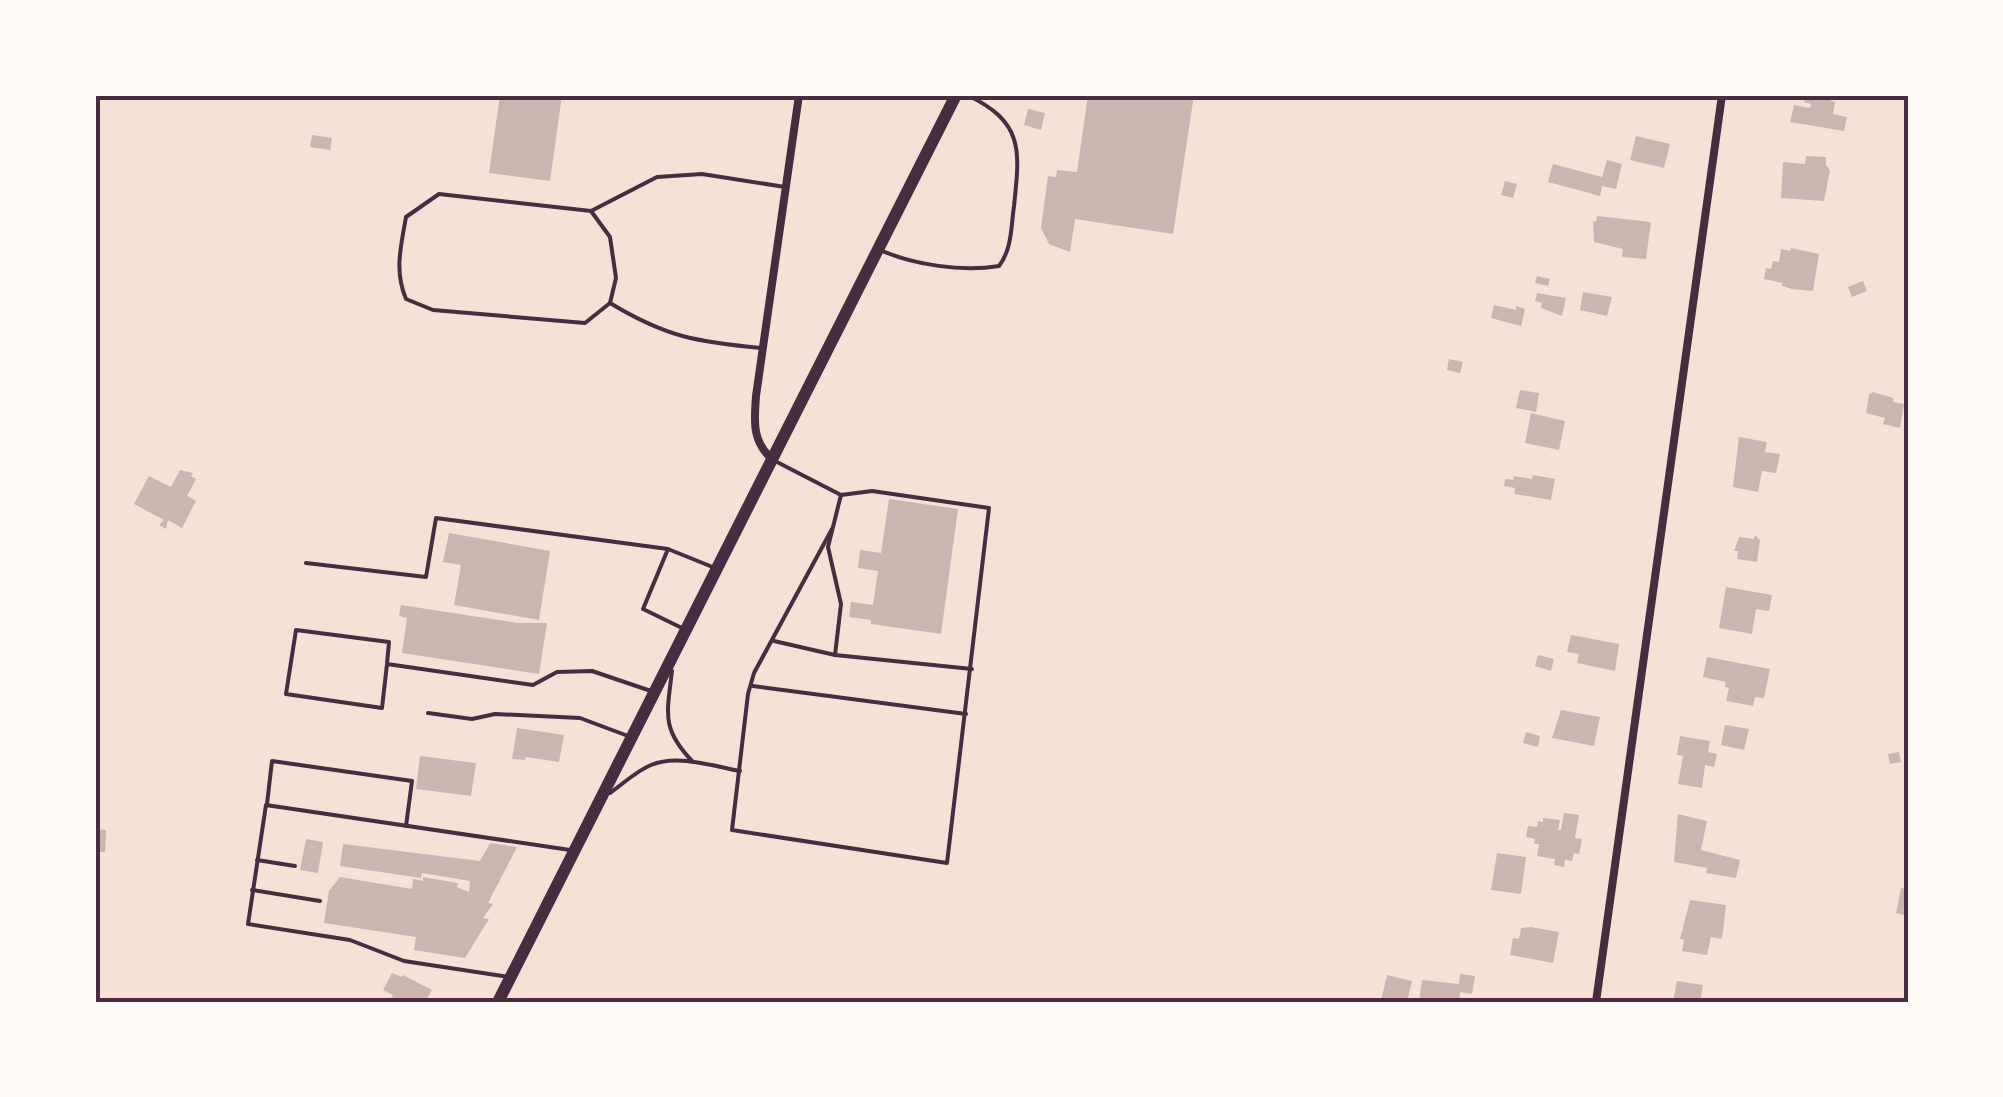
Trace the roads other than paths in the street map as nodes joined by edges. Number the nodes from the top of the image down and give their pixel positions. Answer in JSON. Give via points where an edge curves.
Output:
{"nodes":[{"id":1,"x":799,"y":95,"type":"edge"},
{"id":2,"x":956,"y":95,"type":"edge"},
{"id":3,"x":967,"y":95,"type":"edge"},
{"id":4,"x":1722,"y":95,"type":"edge"},
{"id":5,"x":785,"y":187,"type":"junction"},
{"id":6,"x":592,"y":211,"type":"junction"},
{"id":7,"x":880,"y":250,"type":"junction"},
{"id":8,"x":610,"y":303,"type":"junction"},
{"id":9,"x":762,"y":348,"type":"junction"},
{"id":10,"x":773,"y":460,"type":"junction"},
{"id":11,"x":841,"y":496,"type":"junction"},
{"id":12,"x":832,"y":529,"type":"junction"},
{"id":13,"x":668,"y":549,"type":"junction"},
{"id":14,"x":306,"y":563,"type":"dead end"},
{"id":15,"x":718,"y":570,"type":"junction"},
{"id":16,"x":687,"y":630,"type":"junction"},
{"id":17,"x":773,"y":641,"type":"junction"},
{"id":18,"x":835,"y":655,"type":"junction"},
{"id":19,"x":673,"y":657,"type":"junction"},
{"id":20,"x":387,"y":664,"type":"junction"},
{"id":21,"x":972,"y":669,"type":"junction"},
{"id":22,"x":751,"y":686,"type":"junction"},
{"id":23,"x":656,"y":692,"type":"junction"},
{"id":24,"x":428,"y":712,"type":"dead end"},
{"id":25,"x":966,"y":714,"type":"junction"},
{"id":26,"x":632,"y":738,"type":"junction"},
{"id":27,"x":693,"y":762,"type":"junction"},
{"id":28,"x":740,"y":771,"type":"junction"},
{"id":29,"x":602,"y":799,"type":"junction"},
{"id":30,"x":266,"y":805,"type":"junction"},
{"id":31,"x":406,"y":826,"type":"junction"},
{"id":32,"x":575,"y":851,"type":"junction"},
{"id":33,"x":257,"y":860,"type":"junction"},
{"id":34,"x":295,"y":866,"type":"dead end"},
{"id":35,"x":252,"y":890,"type":"junction"},
{"id":36,"x":320,"y":901,"type":"dead end"},
{"id":37,"x":511,"y":977,"type":"junction"},
{"id":38,"x":498,"y":1002,"type":"edge"},
{"id":39,"x":1596,"y":1002,"type":"edge"}],
"edges":[{"from":1,"to":5,"type":"street"},
{"from":2,"to":7,"type":"main road"},
{"from":3,"to":7,"type":"lane","via":[[991,106],[1012,131],[1020,156],[1005,258],[977,270]]},
{"from":4,"to":39,"type":"street"},
{"from":5,"to":6,"type":"lane","via":[[702,174],[657,178]]},
{"from":5,"to":9,"type":"street"},
{"from":6,"to":8,"type":"lane","via":[[610,237],[616,278]]},
{"from":6,"to":8,"type":"lane","via":[[439,194],[406,217],[398,281],[406,298],[451,312],[585,322]]},
{"from":7,"to":10,"type":"main road"},
{"from":8,"to":9,"type":"lane","via":[[682,338]]},
{"from":9,"to":10,"type":"street","via":[[754,433]]},
{"from":10,"to":11,"type":"lane"},
{"from":10,"to":15,"type":"main road"},
{"from":11,"to":12,"type":"lane"},
{"from":11,"to":21,"type":"lane","via":[[872,491],[989,508]]},
{"from":12,"to":17,"type":"lane"},
{"from":12,"to":18,"type":"lane","via":[[828,547],[840,604]]},
{"from":13,"to":14,"type":"lane","via":[[436,518],[426,577]]},
{"from":13,"to":15,"type":"lane"},
{"from":13,"to":16,"type":"lane","via":[[643,609]]},
{"from":15,"to":16,"type":"main road"},
{"from":16,"to":19,"type":"main road"},
{"from":17,"to":18,"type":"lane"},
{"from":17,"to":22,"type":"lane"},
{"from":18,"to":21,"type":"lane"},
{"from":19,"to":23,"type":"main road"},
{"from":19,"to":27,"type":"lane","via":[[667,720],[675,743]]},
{"from":20,"to":20,"type":"lane","via":[[382,708],[286,694],[296,630],[389,642]]},
{"from":20,"to":23,"type":"lane","via":[[533,685],[557,672],[592,671]]},
{"from":21,"to":25,"type":"lane"},
{"from":22,"to":25,"type":"lane"},
{"from":22,"to":28,"type":"lane"},
{"from":23,"to":26,"type":"main road"},
{"from":24,"to":26,"type":"lane","via":[[472,719],[580,718]]},
{"from":25,"to":28,"type":"lane","via":[[947,863],[732,830]]},
{"from":26,"to":29,"type":"main road"},
{"from":27,"to":28,"type":"lane"},
{"from":27,"to":29,"type":"lane","via":[[651,765]]},
{"from":29,"to":32,"type":"main road"},
{"from":30,"to":31,"type":"lane"},
{"from":30,"to":31,"type":"lane","via":[[272,761],[412,781]]},
{"from":30,"to":33,"type":"lane"},
{"from":31,"to":32,"type":"lane"},
{"from":32,"to":37,"type":"main road"},
{"from":33,"to":34,"type":"lane"},
{"from":33,"to":35,"type":"lane"},
{"from":35,"to":36,"type":"lane"},
{"from":35,"to":37,"type":"lane","via":[[248,924],[350,940],[404,961]]},
{"from":37,"to":38,"type":"main road"}]}
